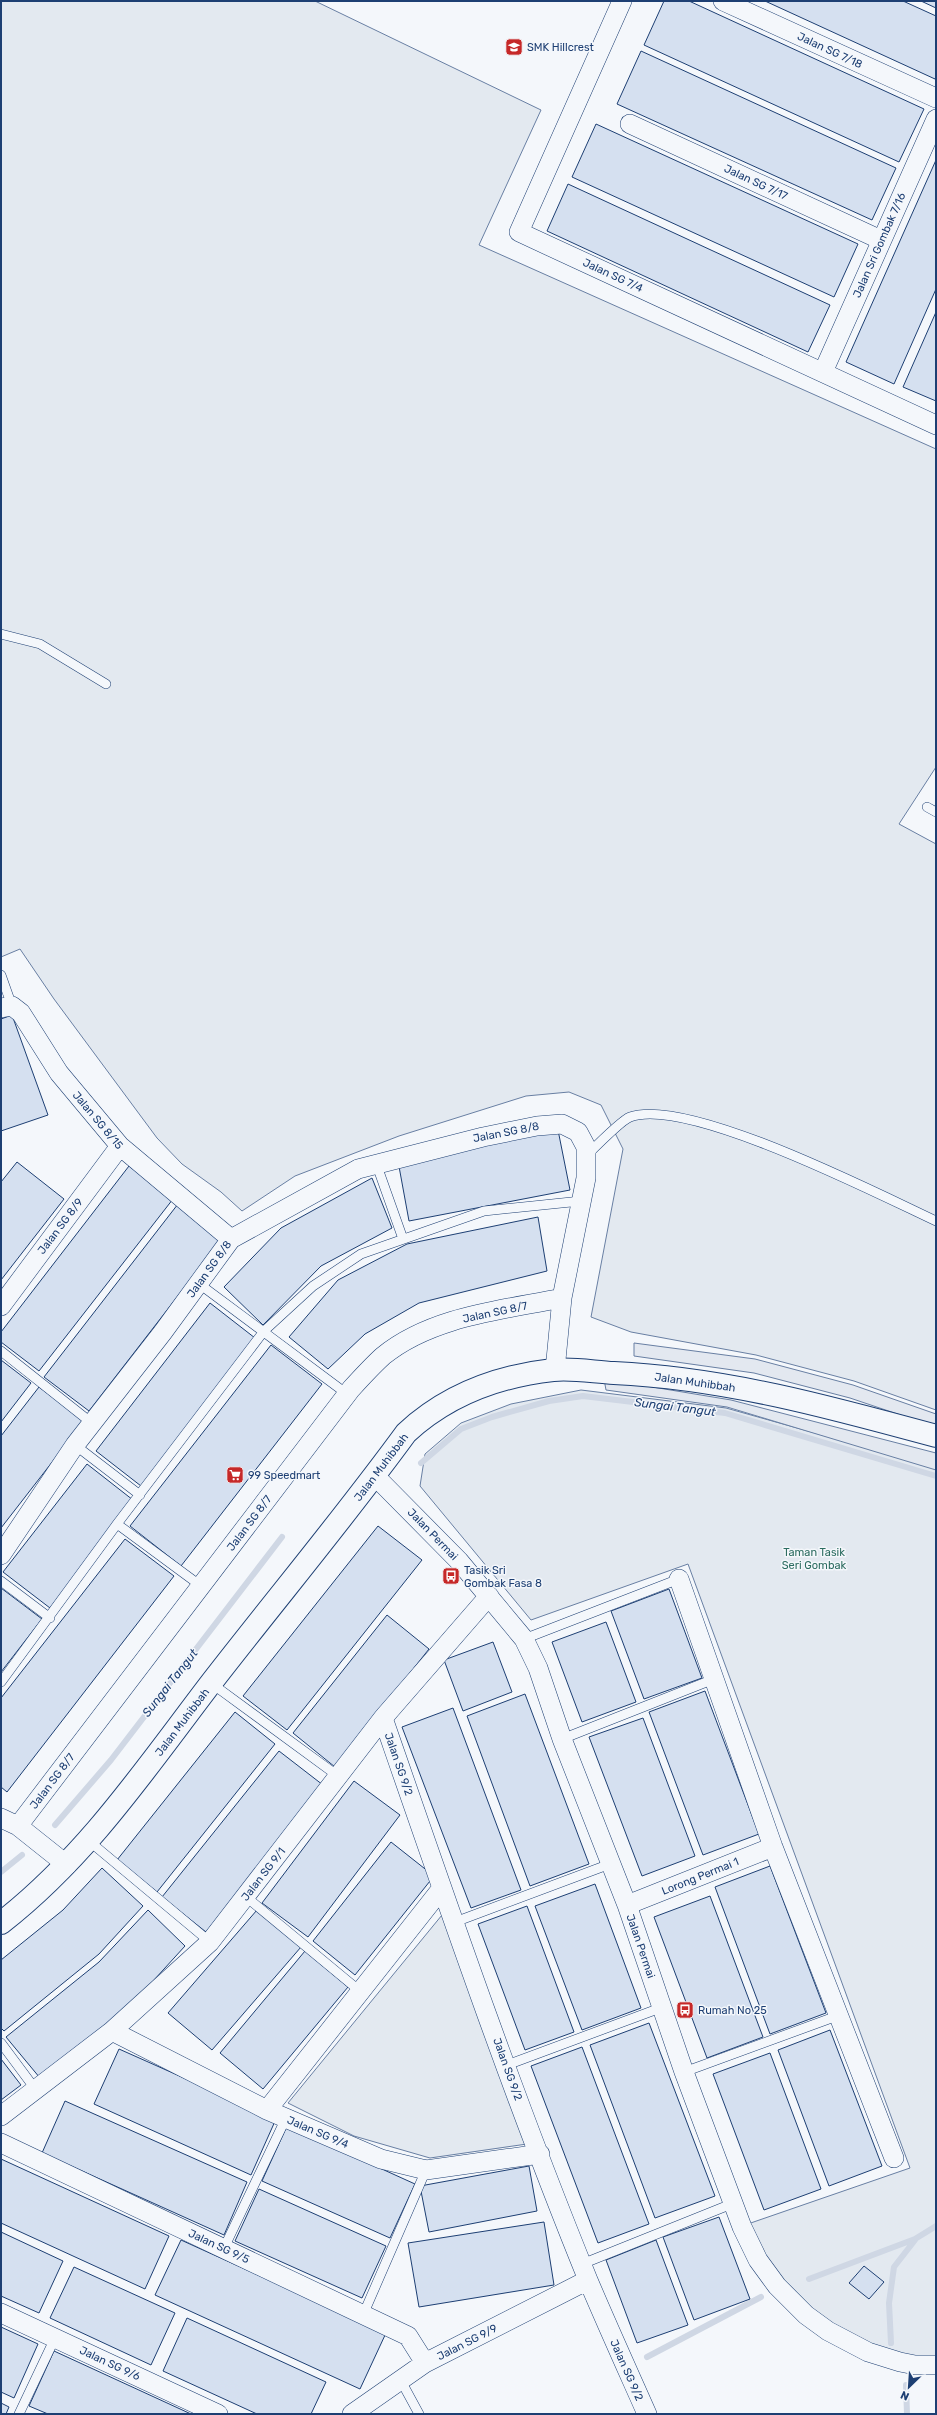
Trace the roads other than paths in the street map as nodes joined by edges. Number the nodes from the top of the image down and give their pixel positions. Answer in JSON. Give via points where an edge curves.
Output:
{"nodes":[{"id":1,"x":622,"y":1,"type":"edge"},
{"id":2,"x":723,"y":1,"type":"edge"},
{"id":3,"x":936,"y":98,"type":"edge"},
{"id":4,"x":936,"y":119,"type":"edge"},
{"id":5,"x":630,"y":124,"type":"dead end"},
{"id":6,"x":881,"y":240,"type":"junction"},
{"id":7,"x":823,"y":372,"type":"junction"},
{"id":8,"x":936,"y":425,"type":"edge"},
{"id":9,"x":1,"y":634,"type":"edge"},
{"id":10,"x":106,"y":684,"type":"dead end"},
{"id":11,"x":927,"y":807,"type":"dead end"},
{"id":12,"x":936,"y":812,"type":"edge"},
{"id":13,"x":1,"y":975,"type":"edge"},
{"id":14,"x":6,"y":1007,"type":"edge"},
{"id":15,"x":120,"y":1146,"type":"junction"},
{"id":16,"x":586,"y":1156,"type":"junction"},
{"id":17,"x":376,"y":1163,"type":"junction"},
{"id":18,"x":581,"y":1201,"type":"junction"},
{"id":19,"x":936,"y":1221,"type":"edge"},
{"id":20,"x":403,"y":1238,"type":"junction"},
{"id":21,"x":231,"y":1239,"type":"junction"},
{"id":22,"x":198,"y":1283,"type":"junction"},
{"id":23,"x":562,"y":1298,"type":"junction"},
{"id":24,"x":1,"y":1306,"type":"edge"},
{"id":25,"x":264,"y":1331,"type":"junction"},
{"id":26,"x":1,"y":1351,"type":"edge"},
{"id":27,"x":555,"y":1370,"type":"junction"},
{"id":28,"x":347,"y":1394,"type":"junction"},
{"id":29,"x":93,"y":1424,"type":"junction"},
{"id":30,"x":936,"y":1436,"type":"edge"},
{"id":31,"x":75,"y":1445,"type":"junction"},
{"id":32,"x":375,"y":1476,"type":"junction"},
{"id":33,"x":140,"y":1495,"type":"junction"},
{"id":34,"x":117,"y":1524,"type":"junction"},
{"id":35,"x":2,"y":1552,"type":"edge"},
{"id":36,"x":679,"y":1579,"type":"joint"},
{"id":37,"x":1,"y":1581,"type":"edge"},
{"id":38,"x":201,"y":1586,"type":"junction"},
{"id":39,"x":489,"y":1596,"type":"junction"},
{"id":40,"x":50,"y":1618,"type":"junction"},
{"id":41,"x":524,"y":1639,"type":"junction"},
{"id":42,"x":714,"y":1679,"type":"junction"},
{"id":43,"x":1,"y":1682,"type":"edge"},
{"id":44,"x":211,"y":1683,"type":"junction"},
{"id":45,"x":383,"y":1718,"type":"junction"},
{"id":46,"x":562,"y":1739,"type":"junction"},
{"id":47,"x":338,"y":1776,"type":"junction"},
{"id":48,"x":9,"y":1822,"type":"edge"},
{"id":49,"x":89,"y":1841,"type":"junction"},
{"id":50,"x":773,"y":1846,"type":"junction"},
{"id":51,"x":610,"y":1864,"type":"junction"},
{"id":52,"x":67,"y":1865,"type":"junction"},
{"id":53,"x":442,"y":1888,"type":"junction"},
{"id":54,"x":246,"y":1896,"type":"junction"},
{"id":55,"x":627,"y":1904,"type":"junction"},
{"id":56,"x":1,"y":1922,"type":"edge"},
{"id":57,"x":455,"y":1922,"type":"junction"},
{"id":58,"x":210,"y":1942,"type":"junction"},
{"id":59,"x":361,"y":1992,"type":"junction"},
{"id":60,"x":663,"y":2007,"type":"junction"},
{"id":61,"x":837,"y":2016,"type":"junction"},
{"id":62,"x":112,"y":2031,"type":"junction"},
{"id":63,"x":1,"y":2043,"type":"edge"},
{"id":64,"x":507,"y":2065,"type":"junction"},
{"id":65,"x":684,"y":2072,"type":"junction"},
{"id":66,"x":36,"y":2090,"type":"junction"},
{"id":67,"x":267,"y":2110,"type":"junction"},
{"id":68,"x":1,"y":2116,"type":"edge"},
{"id":69,"x":286,"y":2118,"type":"junction"},
{"id":70,"x":1,"y":2143,"type":"edge"},
{"id":71,"x":540,"y":2154,"type":"junction"},
{"id":72,"x":894,"y":2158,"type":"dead end"},
{"id":73,"x":426,"y":2170,"type":"junction"},
{"id":74,"x":734,"y":2203,"type":"junction"},
{"id":75,"x":224,"y":2248,"type":"junction"},
{"id":76,"x":585,"y":2272,"type":"junction"},
{"id":77,"x":1,"y":2313,"type":"edge"},
{"id":78,"x":363,"y":2315,"type":"junction"},
{"id":79,"x":55,"y":2338,"type":"junction"},
{"id":80,"x":425,"y":2363,"type":"junction"},
{"id":81,"x":936,"y":2365,"type":"edge"},
{"id":82,"x":400,"y":2379,"type":"junction"},
{"id":83,"x":20,"y":2414,"type":"edge"},
{"id":84,"x":218,"y":2414,"type":"edge"},
{"id":85,"x":352,"y":2414,"type":"edge"},
{"id":86,"x":419,"y":2414,"type":"edge"},
{"id":87,"x":647,"y":2414,"type":"edge"}],
"edges":[{"from":1,"to":7,"type":"street","name":"Jalan SG 7/4","via":[[519,232]]},
{"from":2,"to":3,"type":"street","name":"Jalan SG 7/18"},
{"from":4,"to":6,"type":"street","name":"Jalan Sri Gombak 7/16"},
{"from":5,"to":6,"type":"street","name":"Jalan SG 7/17"},
{"from":6,"to":7,"type":"street","name":"Jalan Sri Gombak 7/16"},
{"from":7,"to":8,"type":"street","name":"Jalan SG 7/4"},
{"from":9,"to":10,"type":"lane","via":[[40,644]]},
{"from":11,"to":12,"type":"lane"},
{"from":13,"to":14,"type":"lane"},
{"from":14,"to":15,"type":"street","name":"Jalan SG 8/15","via":[[21,1013],[59,1073]]},
{"from":15,"to":21,"type":"street","name":"Jalan SG 8/15"},
{"from":15,"to":24,"type":"street","name":"Jalan SG 8/9"},
{"from":16,"to":17,"type":"street","name":"Jalan SG 8/8","via":[[586,1147],[580,1136],[570,1128],[558,1124],[483,1136]]},
{"from":16,"to":18,"type":"street","via":[[586,1178]]},
{"from":16,"to":19,"type":"lane","via":[[629,1117],[665,1114],[745,1136]]},
{"from":17,"to":20,"type":"lane"},
{"from":17,"to":21,"type":"street","name":"Jalan SG 8/8","via":[[358,1169]]},
{"from":18,"to":20,"type":"lane","via":[[484,1211]]},
{"from":18,"to":23,"type":"street"},
{"from":20,"to":25,"type":"lane","via":[[361,1254],[313,1286]]},
{"from":21,"to":22,"type":"street","name":"Jalan SG 8/8"},
{"from":22,"to":25,"type":"lane"},
{"from":22,"to":29,"type":"street","name":"Jalan SG 8/8"},
{"from":23,"to":27,"type":"street"},
{"from":23,"to":28,"type":"street","name":"Jalan SG 8/7","via":[[470,1316],[429,1329],[384,1356]]},
{"from":25,"to":28,"type":"lane"},
{"from":25,"to":33,"type":"lane"},
{"from":26,"to":29,"type":"lane"},
{"from":27,"to":30,"type":"street","name":"Jalan Muhibbah","via":[[641,1374],[736,1387],[844,1411]]},
{"from":27,"to":32,"type":"street","name":"Jalan Muhibbah","via":[[500,1380],[451,1399],[425,1415],[406,1432]]},
{"from":28,"to":38,"type":"street","name":"Jalan SG 8/7"},
{"from":29,"to":31,"type":"street","name":"Jalan SG 8/8"},
{"from":31,"to":33,"type":"lane"},
{"from":31,"to":35,"type":"street","name":"Jalan SG 8/8"},
{"from":32,"to":39,"type":"street","name":"Jalan Permai","via":[[413,1512]]},
{"from":32,"to":44,"type":"street","name":"Jalan Muhibbah"},
{"from":33,"to":34,"type":"lane"},
{"from":34,"to":38,"type":"lane"},
{"from":34,"to":40,"type":"lane"},
{"from":36,"to":41,"type":"lane"},
{"from":36,"to":42,"type":"street"},
{"from":37,"to":40,"type":"lane"},
{"from":38,"to":48,"type":"street","name":"Jalan SG 8/7"},
{"from":39,"to":41,"type":"street","name":"Jalan Permai"},
{"from":39,"to":45,"type":"street","name":"Jalan SG 9/1"},
{"from":40,"to":43,"type":"lane"},
{"from":41,"to":46,"type":"street","name":"Jalan Permai","via":[[538,1668]]},
{"from":42,"to":46,"type":"lane"},
{"from":42,"to":50,"type":"street"},
{"from":44,"to":47,"type":"lane"},
{"from":44,"to":49,"type":"street","name":"Jalan Muhibbah"},
{"from":45,"to":47,"type":"street","name":"Jalan SG 9/1"},
{"from":45,"to":53,"type":"street","name":"Jalan SG 9/2"},
{"from":46,"to":51,"type":"street","name":"Jalan Permai"},
{"from":47,"to":54,"type":"street","name":"Jalan SG 9/1"},
{"from":48,"to":52,"type":"street"},
{"from":49,"to":52,"type":"street","name":"Jalan Muhibbah"},
{"from":49,"to":58,"type":"lane"},
{"from":50,"to":55,"type":"street","name":"Lorong Permai 1"},
{"from":50,"to":61,"type":"street"},
{"from":51,"to":55,"type":"street","name":"Jalan Permai"},
{"from":51,"to":57,"type":"lane"},
{"from":52,"to":56,"type":"street","name":"Jalan Muhibbah","via":[[27,1903]]},
{"from":53,"to":57,"type":"street","name":"Jalan SG 9/2"},
{"from":53,"to":59,"type":"street"},
{"from":54,"to":58,"type":"street","name":"Jalan SG 9/1"},
{"from":54,"to":59,"type":"lane"},
{"from":55,"to":60,"type":"street","name":"Jalan Permai"},
{"from":57,"to":64,"type":"street","name":"Jalan SG 9/2"},
{"from":58,"to":62,"type":"street","name":"Jalan SG 9/1"},
{"from":59,"to":67,"type":"street"},
{"from":60,"to":64,"type":"lane"},
{"from":60,"to":65,"type":"street","name":"Jalan Permai"},
{"from":61,"to":65,"type":"lane"},
{"from":61,"to":72,"type":"street"},
{"from":62,"to":66,"type":"street","name":"Jalan SG 9/1"},
{"from":62,"to":67,"type":"street","name":"Jalan SG 9/4"},
{"from":63,"to":66,"type":"lane"},
{"from":64,"to":71,"type":"street","name":"Jalan SG 9/2"},
{"from":65,"to":74,"type":"street","name":"Jalan Permai"},
{"from":66,"to":68,"type":"street","name":"Jalan SG 9/1"},
{"from":67,"to":69,"type":"street","name":"Jalan SG 9/4"},
{"from":69,"to":73,"type":"street","name":"Jalan SG 9/4","via":[[381,2159]]},
{"from":69,"to":75,"type":"lane"},
{"from":70,"to":75,"type":"street","name":"Jalan SG 9/5"},
{"from":71,"to":73,"type":"street","name":"Jalan SG 9/4"},
{"from":71,"to":76,"type":"street","name":"Jalan SG 9/2"},
{"from":73,"to":78,"type":"lane"},
{"from":74,"to":76,"type":"lane"},
{"from":74,"to":81,"type":"street","name":"Jalan Permai","via":[[758,2260],[777,2286],[806,2315],[828,2331],[868,2352],[915,2365]]},
{"from":75,"to":78,"type":"street","name":"Jalan SG 9/5"},
{"from":76,"to":80,"type":"street","name":"Jalan SG 9/9"},
{"from":76,"to":87,"type":"street","name":"Jalan SG 9/2"},
{"from":77,"to":79,"type":"street","name":"Jalan SG 9/6"},
{"from":78,"to":80,"type":"street","name":"Jalan SG 9/5","via":[[408,2336]]},
{"from":79,"to":83,"type":"lane"},
{"from":79,"to":84,"type":"street","name":"Jalan SG 9/6"},
{"from":80,"to":82,"type":"street","name":"Jalan SG 9/9"},
{"from":82,"to":85,"type":"street","name":"Jalan SG 9/9"},
{"from":82,"to":86,"type":"lane"}]}
